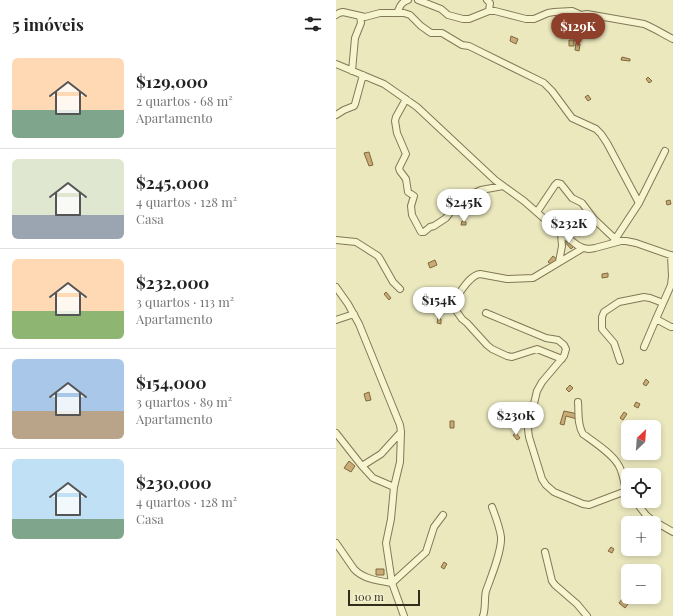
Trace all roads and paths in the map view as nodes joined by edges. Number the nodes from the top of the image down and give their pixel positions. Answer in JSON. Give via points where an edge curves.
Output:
{"nodes":[{"id":1,"x":408,"y":0,"type":"edge"},
{"id":2,"x":418,"y":0,"type":"edge"},
{"id":3,"x":487,"y":0,"type":"edge"},
{"id":4,"x":489,"y":11,"type":"junction"},
{"id":5,"x":397,"y":13,"type":"junction"},
{"id":6,"x":336,"y":15,"type":"edge"},
{"id":7,"x":360,"y":16,"type":"junction"},
{"id":8,"x":673,"y":38,"type":"edge"},
{"id":9,"x":336,"y":64,"type":"edge"},
{"id":10,"x":352,"y":71,"type":"junction"},
{"id":11,"x":363,"y":75,"type":"junction"},
{"id":12,"x":406,"y":99,"type":"junction"},
{"id":13,"x":336,"y":115,"type":"edge"},
{"id":14,"x":665,"y":151,"type":"dead end"},
{"id":15,"x":502,"y":186,"type":"junction"},
{"id":16,"x":640,"y":203,"type":"junction"},
{"id":17,"x":537,"y":212,"type":"junction"},
{"id":18,"x":561,"y":233,"type":"junction"},
{"id":19,"x":336,"y":240,"type":"edge"},
{"id":20,"x":613,"y":241,"type":"junction"},
{"id":21,"x":583,"y":248,"type":"junction"},
{"id":22,"x":672,"y":256,"type":"edge"},
{"id":23,"x":560,"y":262,"type":"junction"},
{"id":24,"x":336,"y":286,"type":"edge"},
{"id":25,"x":400,"y":289,"type":"dead end"},
{"id":26,"x":663,"y":303,"type":"junction"},
{"id":27,"x":486,"y":313,"type":"dead end"},
{"id":28,"x":354,"y":314,"type":"junction"},
{"id":29,"x":656,"y":318,"type":"junction"},
{"id":30,"x":336,"y":320,"type":"edge"},
{"id":31,"x":673,"y":327,"type":"edge"},
{"id":32,"x":644,"y":347,"type":"dead end"},
{"id":33,"x":562,"y":358,"type":"junction"},
{"id":34,"x":620,"y":360,"type":"dead end"},
{"id":35,"x":578,"y":402,"type":"dead end"},
{"id":36,"x":401,"y":432,"type":"junction"},
{"id":37,"x":336,"y":433,"type":"edge"},
{"id":38,"x":362,"y":466,"type":"junction"},
{"id":39,"x":621,"y":469,"type":"edge"},
{"id":40,"x":394,"y":487,"type":"junction"},
{"id":41,"x":621,"y":493,"type":"edge"},
{"id":42,"x":492,"y":507,"type":"dead end"},
{"id":43,"x":640,"y":508,"type":"edge"},
{"id":44,"x":443,"y":515,"type":"dead end"},
{"id":45,"x":673,"y":532,"type":"edge"},
{"id":46,"x":336,"y":543,"type":"edge"},
{"id":47,"x":545,"y":552,"type":"dead end"},
{"id":48,"x":392,"y":583,"type":"junction"},
{"id":49,"x":404,"y":616,"type":"edge"},
{"id":50,"x":483,"y":616,"type":"edge"},
{"id":51,"x":587,"y":616,"type":"edge"}],
"edges":[{"from":1,"to":5,"type":"street","via":[[398,7]]},
{"from":2,"to":4,"type":"street","via":[[441,9],[448,15],[463,19]]},
{"from":3,"to":4,"type":"street","via":[[490,3]]},
{"from":4,"to":8,"type":"street","via":[[530,20],[548,13],[572,11],[581,15],[644,24]]},
{"from":5,"to":7,"type":"street"},
{"from":5,"to":16,"type":"street","via":[[410,15],[431,32],[444,34],[544,83],[572,118],[601,134]]},
{"from":6,"to":7,"type":"street","via":[[343,12]]},
{"from":7,"to":10,"type":"street"},
{"from":9,"to":10,"type":"street"},
{"from":10,"to":11,"type":"street"},
{"from":11,"to":12,"type":"street","via":[[384,84]]},
{"from":11,"to":13,"type":"street","via":[[354,106]]},
{"from":12,"to":15,"type":"street"},
{"from":12,"to":15,"type":"street","via":[[395,119],[397,133],[406,152],[399,168],[406,179],[408,192],[414,196],[412,215],[421,232],[446,218],[461,200],[480,190]]},
{"from":14,"to":16,"type":"street"},
{"from":15,"to":17,"type":"street"},
{"from":16,"to":20,"type":"street"},
{"from":17,"to":18,"type":"street"},
{"from":17,"to":20,"type":"street","via":[[559,183],[572,198],[582,203]]},
{"from":18,"to":21,"type":"street"},
{"from":18,"to":23,"type":"street"},
{"from":19,"to":25,"type":"street","via":[[356,242],[378,256]]},
{"from":20,"to":21,"type":"street","via":[[595,248]]},
{"from":20,"to":22,"type":"street","via":[[630,241]]},
{"from":21,"to":23,"type":"street"},
{"from":22,"to":26,"type":"street","via":[[672,281]]},
{"from":23,"to":33,"type":"street","via":[[531,278],[476,274],[458,295],[460,298],[455,309],[487,345],[507,356],[512,357],[537,349]]},
{"from":24,"to":28,"type":"street"},
{"from":26,"to":29,"type":"street"},
{"from":26,"to":34,"type":"street","via":[[644,297],[619,302],[604,312],[602,329],[614,343]]},
{"from":27,"to":33,"type":"street","via":[[546,338],[558,340],[566,349]]},
{"from":28,"to":30,"type":"street"},
{"from":28,"to":36,"type":"street"},
{"from":29,"to":31,"type":"street"},
{"from":29,"to":32,"type":"street"},
{"from":33,"to":41,"type":"street","via":[[539,387],[528,429],[528,437],[542,479],[554,492],[586,505]]},
{"from":35,"to":39,"type":"street","via":[[579,426],[583,434],[612,457]]},
{"from":36,"to":38,"type":"street","via":[[381,454]]},
{"from":36,"to":40,"type":"street","via":[[399,468]]},
{"from":37,"to":38,"type":"street"},
{"from":38,"to":40,"type":"street","via":[[375,480]]},
{"from":40,"to":48,"type":"street","via":[[386,543]]},
{"from":42,"to":50,"type":"street","via":[[501,534],[501,543],[487,590]]},
{"from":43,"to":45,"type":"street","via":[[652,520]]},
{"from":44,"to":48,"type":"street","via":[[434,527],[426,552]]},
{"from":46,"to":48,"type":"street","via":[[358,573],[374,580]]},
{"from":47,"to":51,"type":"street","via":[[552,582]]},
{"from":48,"to":49,"type":"street"}]}
